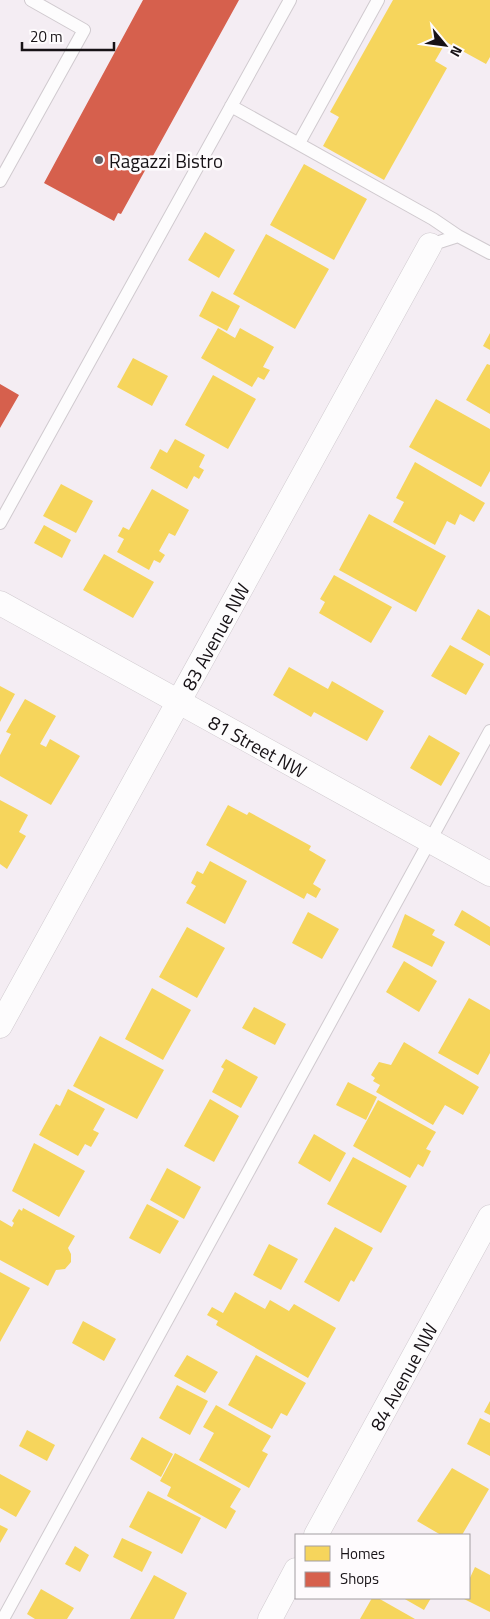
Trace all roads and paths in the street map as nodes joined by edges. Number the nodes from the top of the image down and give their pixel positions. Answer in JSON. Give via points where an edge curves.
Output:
{"nodes":[{"id":1,"x":31,"y":0,"type":"edge"},
{"id":2,"x":290,"y":0,"type":"edge"},
{"id":3,"x":378,"y":0,"type":"edge"},
{"id":4,"x":231,"y":106,"type":"junction"},
{"id":5,"x":299,"y":143,"type":"junction"},
{"id":6,"x":0,"y":181,"type":"edge"},
{"id":7,"x":458,"y":236,"type":"junction"},
{"id":8,"x":430,"y":245,"type":"joint"},
{"id":9,"x":490,"y":253,"type":"edge"},
{"id":10,"x":0,"y":524,"type":"edge"},
{"id":11,"x":0,"y":603,"type":"edge"},
{"id":12,"x":179,"y":702,"type":"junction"},
{"id":13,"x":490,"y":731,"type":"edge"},
{"id":14,"x":429,"y":840,"type":"junction"},
{"id":15,"x":490,"y":874,"type":"edge"},
{"id":16,"x":0,"y":1026,"type":"edge"},
{"id":17,"x":490,"y":1217,"type":"edge"},
{"id":18,"x":317,"y":1534,"type":"edge"},
{"id":19,"x":295,"y":1572,"type":"edge"},
{"id":20,"x":4,"y":1619,"type":"edge"},
{"id":21,"x":270,"y":1619,"type":"edge"}],
"edges":[{"from":1,"to":6,"type":"lane","via":[[84,30]]},
{"from":2,"to":4,"type":"lane"},
{"from":3,"to":5,"type":"lane"},
{"from":4,"to":5,"type":"lane"},
{"from":4,"to":10,"type":"lane"},
{"from":5,"to":7,"type":"lane"},
{"from":7,"to":8,"type":"lane"},
{"from":7,"to":9,"type":"lane"},
{"from":8,"to":12,"type":"street","name":"83 Avenue NW"},
{"from":11,"to":12,"type":"street","name":"81 Street NW"},
{"from":12,"to":14,"type":"street","name":"81 Street NW"},
{"from":12,"to":16,"type":"street","name":"83 Avenue NW"},
{"from":13,"to":14,"type":"lane"},
{"from":14,"to":15,"type":"street","name":"81 Street NW"},
{"from":14,"to":20,"type":"lane"},
{"from":17,"to":18,"type":"street","name":"84 Avenue NW"},
{"from":19,"to":21,"type":"street"}]}
